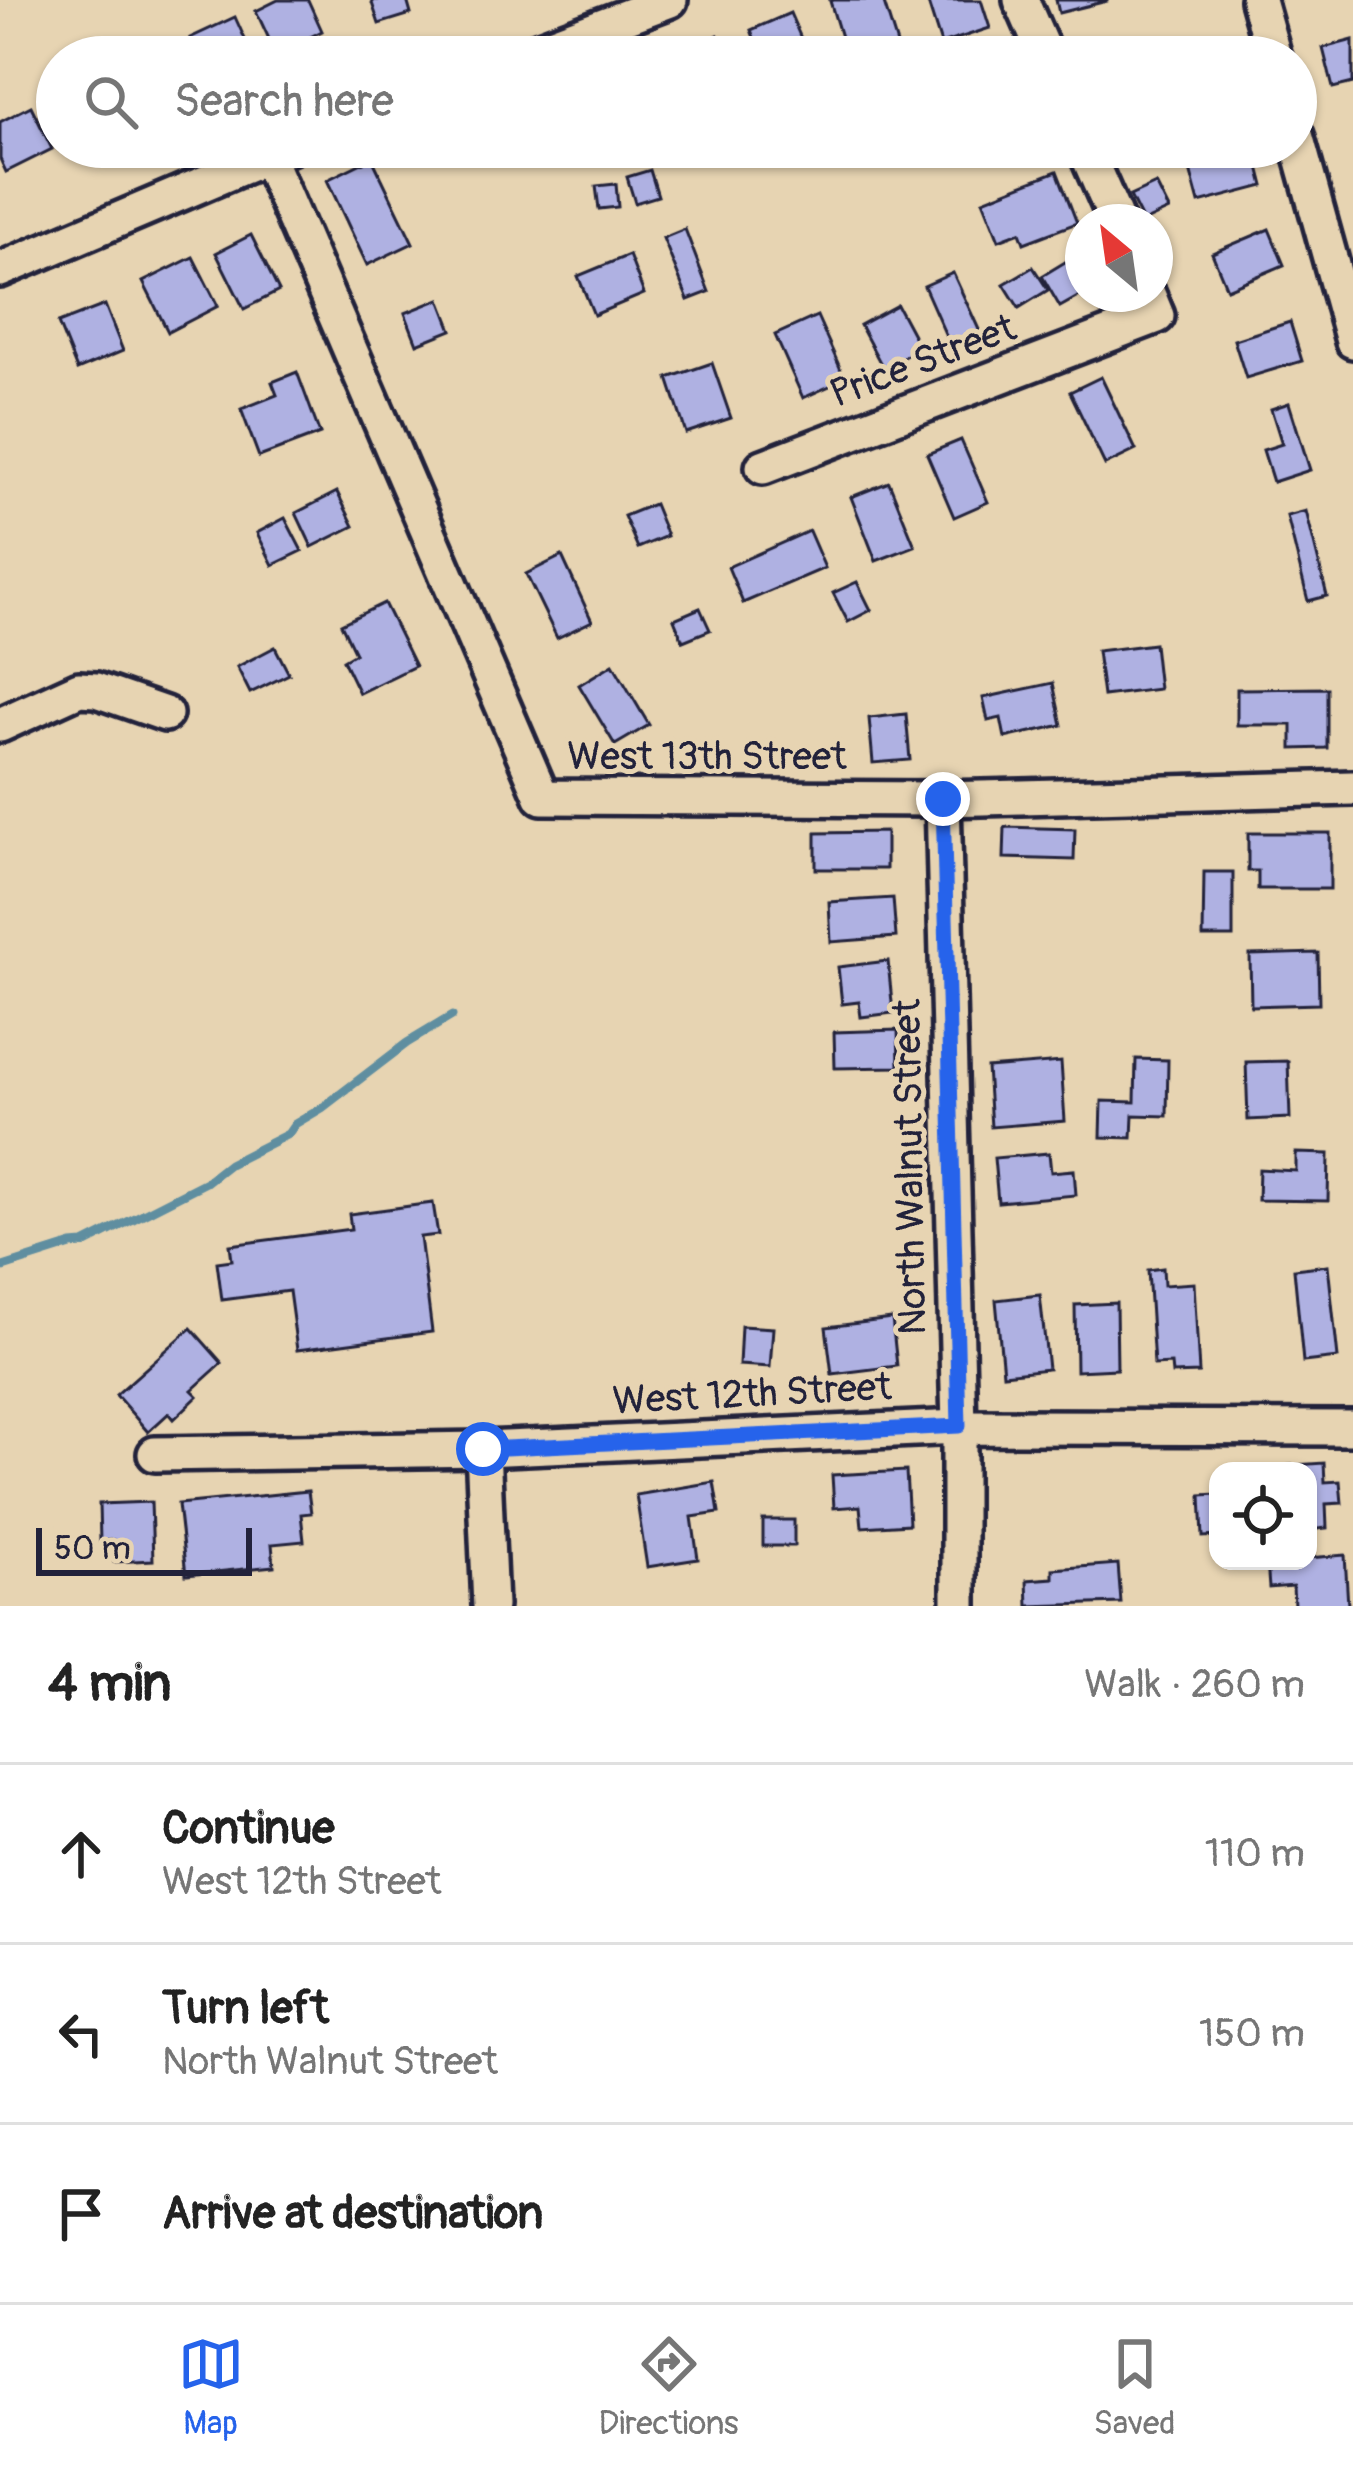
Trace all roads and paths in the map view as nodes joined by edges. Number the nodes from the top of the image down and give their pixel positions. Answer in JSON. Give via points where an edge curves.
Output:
{"nodes":[{"id":1,"x":670,"y":0,"type":"edge"},
{"id":2,"x":1021,"y":0,"type":"edge"},
{"id":3,"x":1258,"y":0,"type":"edge"},
{"id":4,"x":575,"y":36,"type":"edge"},
{"id":5,"x":1037,"y":36,"type":"edge"},
{"id":6,"x":1268,"y":36,"type":"edge"},
{"id":7,"x":241,"y":168,"type":"edge"},
{"id":8,"x":286,"y":168,"type":"edge"},
{"id":9,"x":1093,"y":168,"type":"edge"},
{"id":10,"x":1305,"y":168,"type":"edge"},
{"id":11,"x":1109,"y":204,"type":"edge"},
{"id":12,"x":0,"y":270,"type":"edge"},
{"id":13,"x":1155,"y":312,"type":"edge"},
{"id":14,"x":1353,"y":341,"type":"edge"},
{"id":15,"x":764,"y":467,"type":"dead end"},
{"id":16,"x":165,"y":714,"type":"dead end"},
{"id":17,"x":0,"y":724,"type":"edge"},
{"id":18,"x":1353,"y":788,"type":"edge"},
{"id":19,"x":943,"y":799,"type":"junction"},
{"id":20,"x":959,"y":1426,"type":"junction"},
{"id":21,"x":1353,"y":1428,"type":"edge"},
{"id":22,"x":483,"y":1449,"type":"junction"},
{"id":23,"x":155,"y":1454,"type":"dead end"},
{"id":24,"x":490,"y":1606,"type":"edge"},
{"id":25,"x":959,"y":1606,"type":"edge"}],
"edges":[{"from":1,"to":4,"type":"street"},
{"from":2,"to":5,"type":"street"},
{"from":3,"to":6,"type":"street"},
{"from":7,"to":12,"type":"street"},
{"from":8,"to":19,"type":"street","name":"West 13th Street","via":[[542,797]]},
{"from":9,"to":11,"type":"street"},
{"from":10,"to":14,"type":"street"},
{"from":13,"to":15,"type":"street","name":"Price Street"},
{"from":16,"to":17,"type":"street","via":[[79,689]]},
{"from":18,"to":19,"type":"street","name":"West 13th Street"},
{"from":19,"to":20,"type":"street","name":"North Walnut Street"},
{"from":20,"to":21,"type":"street","name":"West 12th Street"},
{"from":20,"to":22,"type":"street","name":"West 12th Street"},
{"from":20,"to":25,"type":"street","name":"North Walnut Street"},
{"from":22,"to":23,"type":"street","name":"West 12th Street"},
{"from":22,"to":24,"type":"street"}]}
